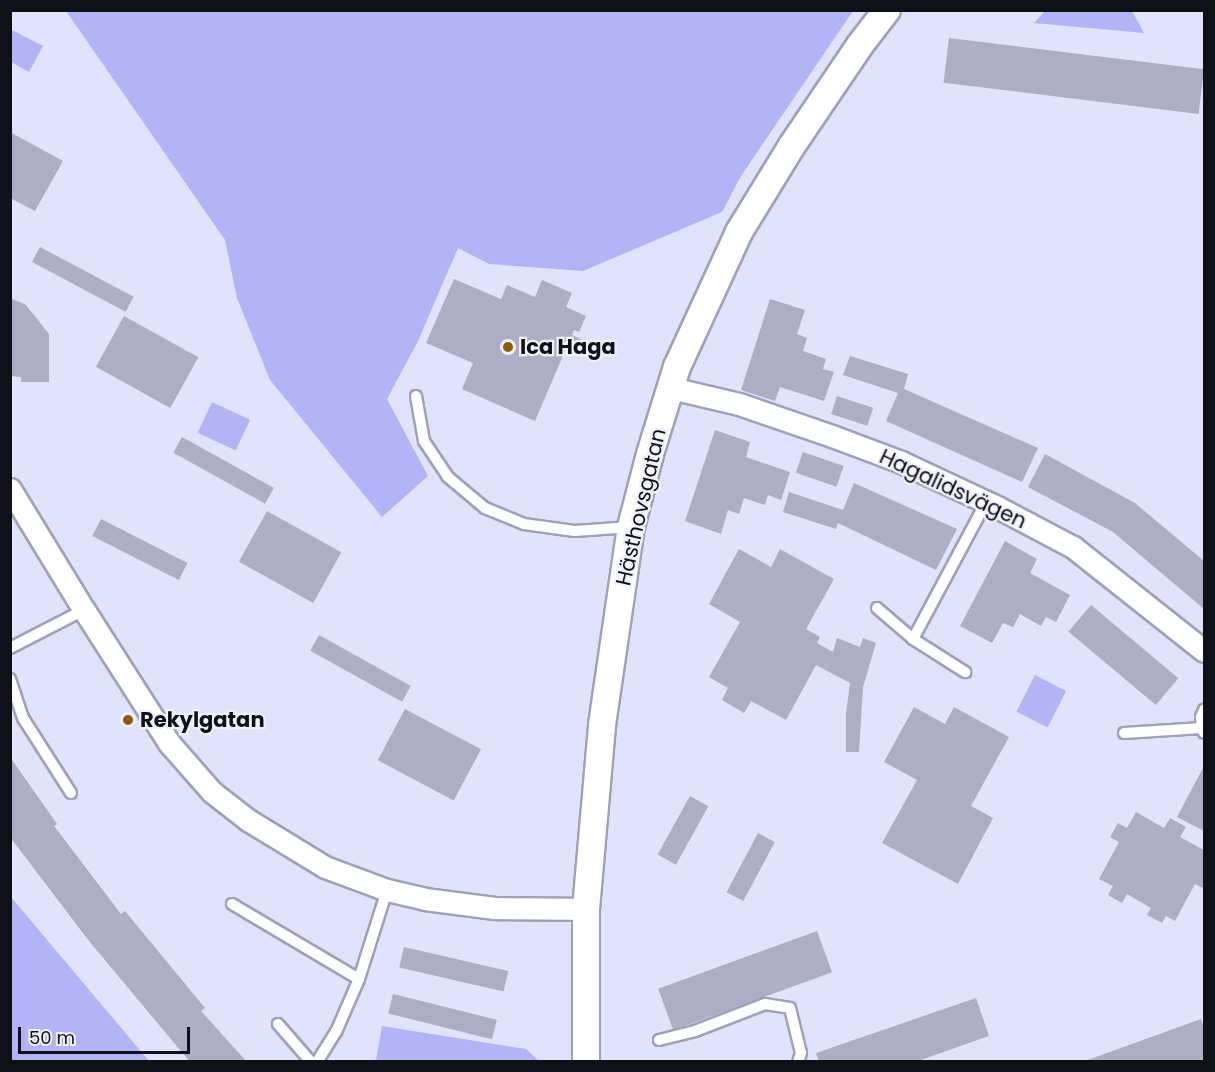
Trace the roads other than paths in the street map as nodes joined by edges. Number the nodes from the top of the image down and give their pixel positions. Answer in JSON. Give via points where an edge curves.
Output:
{"nodes":[{"id":1,"x":887,"y":10,"type":"edge"},
{"id":2,"x":671,"y":388,"type":"junction"},
{"id":3,"x":416,"y":396,"type":"dead end"},
{"id":4,"x":10,"y":489,"type":"edge"},
{"id":5,"x":986,"y":502,"type":"junction"},
{"id":6,"x":632,"y":527,"type":"junction"},
{"id":7,"x":877,"y":608,"type":"dead end"},
{"id":8,"x":84,"y":610,"type":"junction"},
{"id":9,"x":914,"y":639,"type":"junction"},
{"id":10,"x":10,"y":648,"type":"edge"},
{"id":11,"x":1204,"y":651,"type":"edge"},
{"id":12,"x":965,"y":672,"type":"dead end"},
{"id":13,"x":10,"y":679,"type":"edge"},
{"id":14,"x":1204,"y":710,"type":"edge"},
{"id":15,"x":1203,"y":730,"type":"edge"},
{"id":16,"x":1124,"y":733,"type":"dead end"},
{"id":17,"x":71,"y":793,"type":"dead end"},
{"id":18,"x":387,"y":890,"type":"junction"},
{"id":19,"x":232,"y":904,"type":"dead end"},
{"id":20,"x":586,"y":909,"type":"junction"},
{"id":21,"x":359,"y":979,"type":"junction"},
{"id":22,"x":278,"y":1024,"type":"dead end"},
{"id":23,"x":659,"y":1040,"type":"dead end"},
{"id":24,"x":311,"y":1062,"type":"edge"},
{"id":25,"x":317,"y":1062,"type":"edge"},
{"id":26,"x":586,"y":1062,"type":"edge"},
{"id":27,"x":798,"y":1062,"type":"edge"}],
"edges":[{"from":1,"to":2,"type":"street","name":"Hästhovsgatan","via":[[797,138],[739,232]]},
{"from":2,"to":5,"type":"street","name":"Hagalidsvägen","via":[[832,436],[901,462]]},
{"from":2,"to":6,"type":"street","name":"Hästhovsgatan"},
{"from":3,"to":6,"type":"lane","via":[[424,441],[448,477],[485,508],[524,524],[575,531]]},
{"from":4,"to":8,"type":"street"},
{"from":5,"to":9,"type":"lane"},
{"from":5,"to":11,"type":"street","name":"Hagalidsvägen","via":[[1073,547]]},
{"from":6,"to":20,"type":"street","name":"Hästhovsgatan","via":[[602,725]]},
{"from":7,"to":9,"type":"lane"},
{"from":8,"to":10,"type":"lane"},
{"from":8,"to":18,"type":"street","via":[[169,743],[212,792],[290,848]]},
{"from":9,"to":12,"type":"lane"},
{"from":13,"to":17,"type":"lane","via":[[23,718]]},
{"from":14,"to":15,"type":"lane"},
{"from":15,"to":16,"type":"lane"},
{"from":18,"to":20,"type":"street","via":[[494,908]]},
{"from":18,"to":21,"type":"lane"},
{"from":19,"to":21,"type":"lane"},
{"from":20,"to":26,"type":"street","name":"Hästhovsgatan"},
{"from":21,"to":25,"type":"lane","via":[[336,1032]]},
{"from":22,"to":24,"type":"lane"},
{"from":23,"to":27,"type":"lane","via":[[695,1031],[765,1004],[790,1008],[801,1053]]}]}
